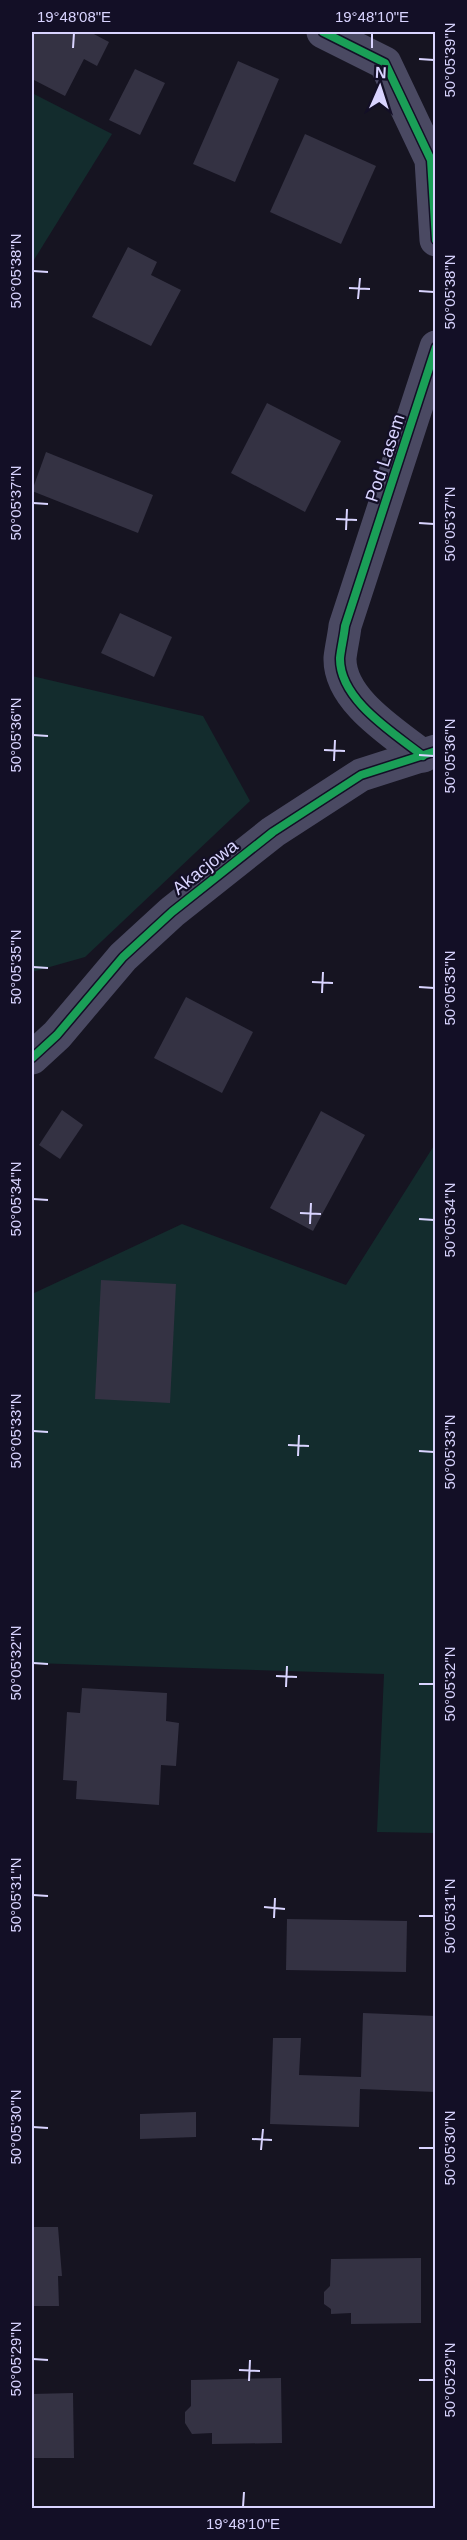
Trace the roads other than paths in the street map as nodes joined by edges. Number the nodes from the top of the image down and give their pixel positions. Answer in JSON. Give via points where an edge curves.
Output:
{"nodes":[{"id":1,"x":323,"y":32,"type":"edge"},
{"id":2,"x":435,"y":240,"type":"edge"},
{"id":3,"x":435,"y":347,"type":"edge"},
{"id":4,"x":429,"y":753,"type":"edge"},
{"id":5,"x":32,"y":1058,"type":"edge"}],
"edges":[{"from":1,"to":2,"type":"street","via":[[386,63],[431,160]]},
{"from":3,"to":4,"type":"street","name":"Pod Lasem","via":[[345,626],[340,660],[346,684],[366,711]]},
{"from":4,"to":5,"type":"street","name":"Akacjowa","via":[[360,775],[273,832],[172,912],[123,957],[57,1035]]}]}
